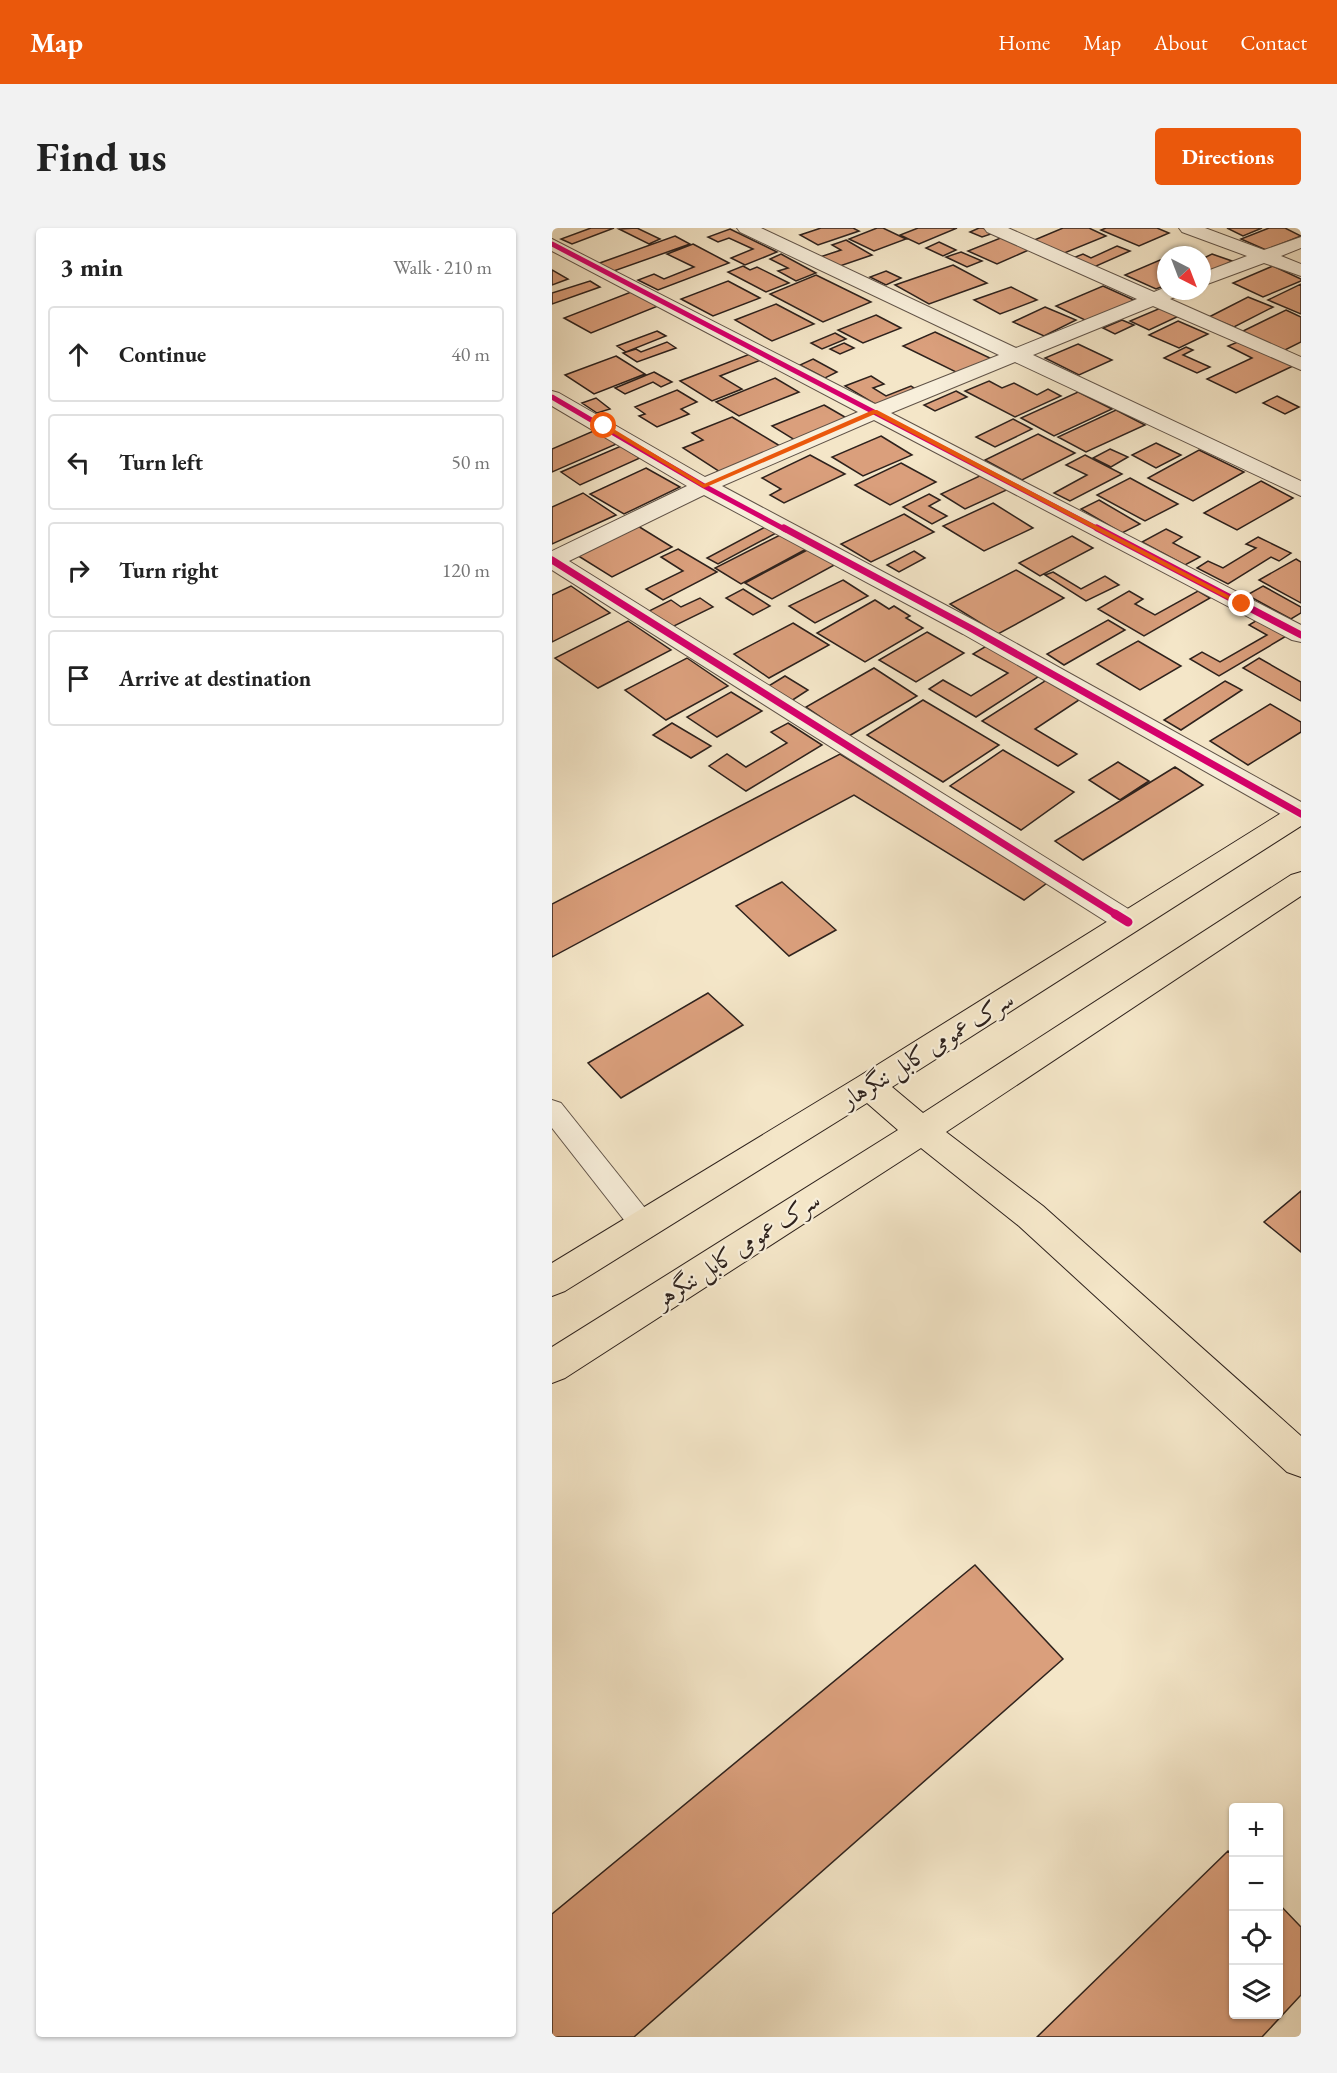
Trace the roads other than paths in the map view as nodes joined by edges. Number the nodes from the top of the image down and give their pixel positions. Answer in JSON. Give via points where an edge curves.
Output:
{"nodes":[{"id":1,"x":746,"y":228,"type":"edge"},
{"id":2,"x":993,"y":228,"type":"edge"},
{"id":3,"x":1188,"y":228,"type":"edge"},
{"id":4,"x":1301,"y":242,"type":"edge"},
{"id":5,"x":552,"y":244,"type":"edge"},
{"id":6,"x":1266,"y":256,"type":"junction"},
{"id":7,"x":1301,"y":270,"type":"edge"},
{"id":8,"x":1211,"y":277,"type":"edge"},
{"id":9,"x":1157,"y":297,"type":"edge"},
{"id":10,"x":1152,"y":299,"type":"junction"},
{"id":11,"x":1012,"y":355,"type":"junction"},
{"id":12,"x":1301,"y":364,"type":"edge"},
{"id":13,"x":552,"y":397,"type":"edge"},
{"id":14,"x":875,"y":412,"type":"junction"},
{"id":15,"x":704,"y":486,"type":"junction"},
{"id":16,"x":1301,"y":489,"type":"edge"},
{"id":17,"x":552,"y":560,"type":"edge"},
{"id":18,"x":1301,"y":635,"type":"edge"},
{"id":19,"x":1301,"y":813,"type":"edge"},
{"id":20,"x":1301,"y":882,"type":"edge"},
{"id":21,"x":1128,"y":922,"type":"junction"},
{"id":22,"x":869,"y":1086,"type":"junction"},
{"id":23,"x":552,"y":1110,"type":"edge"},
{"id":24,"x":922,"y":1131,"type":"junction"},
{"id":25,"x":644,"y":1226,"type":"junction"},
{"id":26,"x":552,"y":1281,"type":"edge"},
{"id":27,"x":552,"y":1367,"type":"edge"},
{"id":28,"x":1301,"y":1460,"type":"edge"}],
"edges":[{"from":1,"to":11,"type":"street"},
{"from":2,"to":10,"type":"street"},
{"from":3,"to":6,"type":"street"},
{"from":4,"to":6,"type":"street"},
{"from":5,"to":14,"type":"street"},
{"from":6,"to":7,"type":"street"},
{"from":6,"to":8,"type":"street"},
{"from":9,"to":10,"type":"street"},
{"from":10,"to":11,"type":"street"},
{"from":10,"to":12,"type":"street"},
{"from":11,"to":14,"type":"street"},
{"from":11,"to":16,"type":"street"},
{"from":13,"to":15,"type":"street"},
{"from":14,"to":15,"type":"street"},
{"from":14,"to":18,"type":"street"},
{"from":15,"to":17,"type":"street"},
{"from":15,"to":19,"type":"street","via":[[972,629]]},
{"from":17,"to":21,"type":"street"},
{"from":19,"to":21,"type":"highway","name":"سرک عمومی کابل ننگرهار"},
{"from":20,"to":24,"type":"highway"},
{"from":21,"to":22,"type":"highway","name":"سرک عمومی کابل ننگرهار"},
{"from":22,"to":24,"type":"highway"},
{"from":22,"to":25,"type":"highway","name":"سرک عمومی کابل ننگرهار"},
{"from":23,"to":25,"type":"lane"},
{"from":24,"to":27,"type":"highway","name":"سرک عمومی کابل ننگرهر"},
{"from":24,"to":28,"type":"highway","via":[[1031,1216]]},
{"from":25,"to":26,"type":"highway","name":"سرک عمومی کابل ننگرهار"}]}
